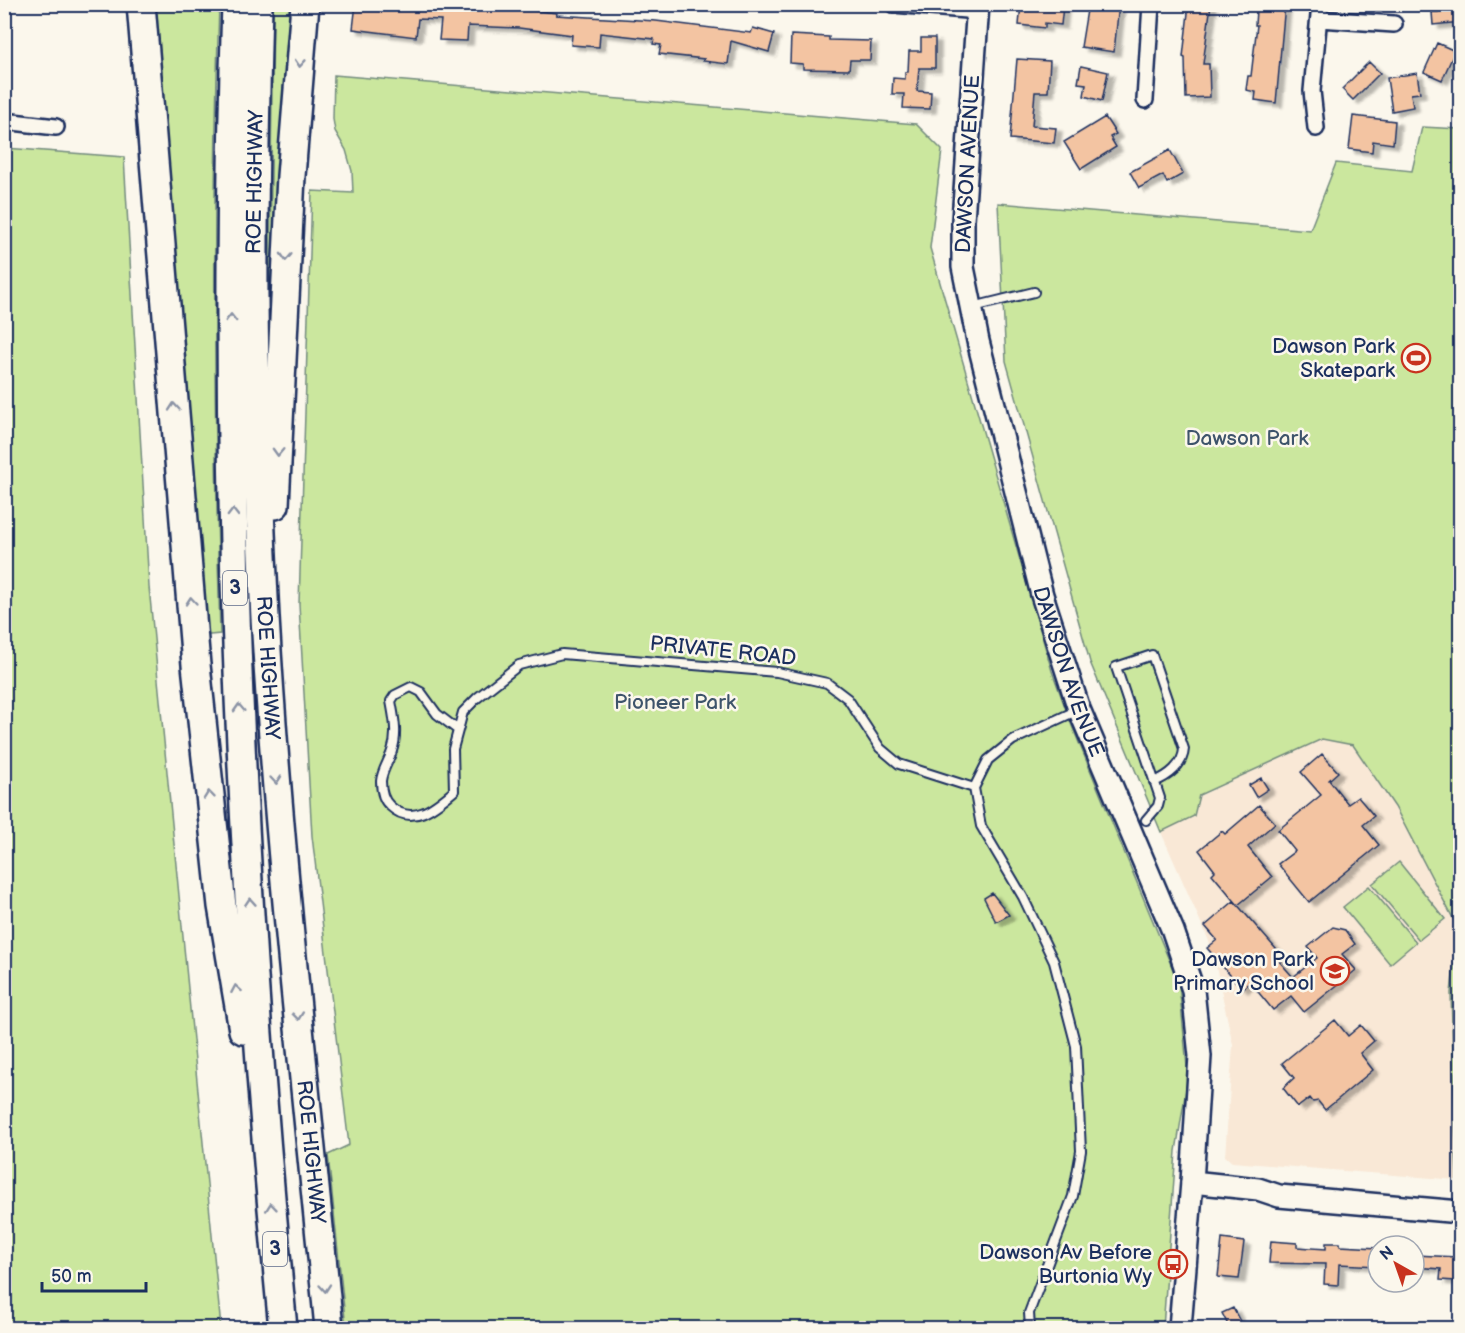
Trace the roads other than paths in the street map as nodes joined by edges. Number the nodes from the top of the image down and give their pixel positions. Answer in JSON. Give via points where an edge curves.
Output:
{"nodes":[{"id":1,"x":141,"y":4,"type":"edge"},
{"id":2,"x":236,"y":4,"type":"edge"},
{"id":3,"x":258,"y":4,"type":"edge"},
{"id":4,"x":305,"y":4,"type":"edge"},
{"id":5,"x":892,"y":4,"type":"edge"},
{"id":6,"x":1151,"y":4,"type":"edge"},
{"id":7,"x":978,"y":8,"type":"edge"},
{"id":8,"x":1319,"y":12,"type":"edge"},
{"id":9,"x":1394,"y":24,"type":"dead end"},
{"id":10,"x":1145,"y":100,"type":"dead end"},
{"id":11,"x":4,"y":121,"type":"edge"},
{"id":12,"x":56,"y":127,"type":"dead end"},
{"id":13,"x":1316,"y":128,"type":"dead end"},
{"id":14,"x":1034,"y":292,"type":"dead end"},
{"id":15,"x":971,"y":307,"type":"junction"},
{"id":16,"x":266,"y":617,"type":"junction"},
{"id":17,"x":1079,"y":709,"type":"junction"},
{"id":18,"x":458,"y":730,"type":"junction"},
{"id":19,"x":1154,"y":782,"type":"junction"},
{"id":20,"x":974,"y":788,"type":"junction"},
{"id":21,"x":1146,"y":820,"type":"dead end"},
{"id":22,"x":268,"y":1170,"type":"junction"},
{"id":23,"x":1192,"y":1190,"type":"junction"},
{"id":24,"x":1461,"y":1212,"type":"edge"},
{"id":25,"x":283,"y":1329,"type":"edge"},
{"id":26,"x":329,"y":1329,"type":"edge"},
{"id":27,"x":1029,"y":1329,"type":"edge"},
{"id":28,"x":1180,"y":1329,"type":"edge"}],
"edges":[{"from":22,"to":1,"type":"highway","one_way":true,"via":[[216,856]]},
{"from":22,"to":2,"type":"highway","name":"ROE HIGHWAY","number":"3","one_way":true,"via":[[244,808],[236,616],[231,261]]},
{"from":3,"to":16,"type":"highway","name":"ROE HIGHWAY","number":"3","via":[[254,246]]},
{"from":4,"to":16,"type":"highway","one_way":true,"via":[[291,176],[277,479]]},
{"from":5,"to":7,"type":"street"},
{"from":6,"to":10,"type":"street"},
{"from":7,"to":15,"type":"main road","name":"DAWSON AVENUE","via":[[963,220],[963,267]]},
{"from":8,"to":9,"type":"street"},
{"from":8,"to":13,"type":"street","via":[[1312,92]]},
{"from":11,"to":12,"type":"street"},
{"from":14,"to":15,"type":"lane"},
{"from":15,"to":17,"type":"main road","name":"DAWSON AVENUE","via":[[1042,595]]},
{"from":16,"to":26,"type":"highway","name":"ROE HIGHWAY","number":"3","one_way":true,"via":[[288,913]]},
{"from":17,"to":20,"type":"lane","via":[[1013,740],[988,760]]},
{"from":17,"to":23,"type":"main road","name":"DAWSON AVENUE","via":[[1173,931],[1193,990],[1200,1056]]},
{"from":18,"to":18,"type":"lane","name":"PRIVATE ROAD","via":[[453,749],[454,791],[420,814],[406,816],[396,812],[381,792],[381,779],[396,735],[392,701],[395,695],[411,687],[421,692],[437,714]]},
{"from":18,"to":20,"type":"lane","name":"PRIVATE ROAD","via":[[463,712],[519,665],[562,654],[777,672],[827,682],[848,699],[880,748],[899,764]]},
{"from":19,"to":19,"type":"lane","via":[[1116,667],[1152,655],[1184,749],[1177,766]]},
{"from":19,"to":21,"type":"lane","via":[[1160,798]]},
{"from":20,"to":27,"type":"lane","via":[[981,826],[1023,897],[1054,962],[1076,1046],[1081,1151],[1073,1196],[1029,1313]]},
{"from":25,"to":22,"type":"highway","name":"ROE HIGHWAY","number":"3","one_way":true},
{"from":23,"to":24,"type":"main road","via":[[1258,1189],[1279,1196]]},
{"from":23,"to":28,"type":"main road","name":"DAWSON AVENUE"}]}
